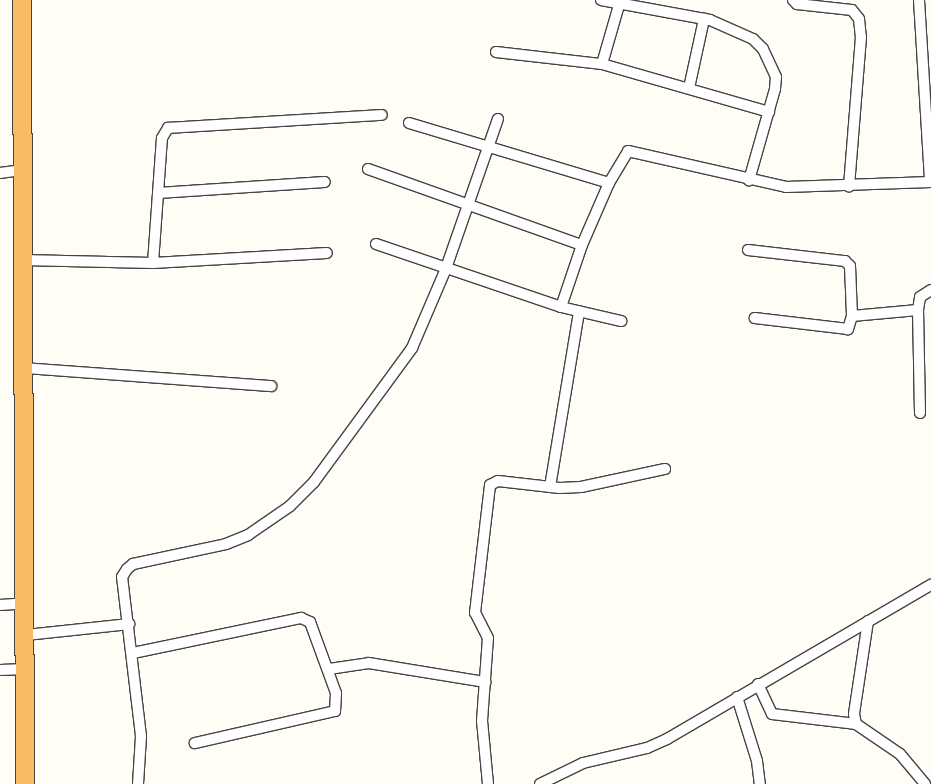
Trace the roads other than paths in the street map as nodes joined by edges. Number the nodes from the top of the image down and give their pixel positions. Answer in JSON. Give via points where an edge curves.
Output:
{"nodes":[{"id":1,"x":22,"y":0,"type":"edge"},
{"id":2,"x":600,"y":0,"type":"edge"},
{"id":3,"x":793,"y":0,"type":"edge"},
{"id":4,"x":920,"y":0,"type":"edge"},
{"id":5,"x":619,"y":5,"type":"junction"},
{"id":6,"x":704,"y":18,"type":"junction"},
{"id":7,"x":496,"y":52,"type":"dead end"},
{"id":8,"x":602,"y":64,"type":"junction"},
{"id":9,"x":689,"y":88,"type":"junction"},
{"id":10,"x":768,"y":112,"type":"junction"},
{"id":11,"x":382,"y":115,"type":"dead end"},
{"id":12,"x":498,"y":119,"type":"dead end"},
{"id":13,"x":409,"y":123,"type":"dead end"},
{"id":14,"x":490,"y":145,"type":"junction"},
{"id":15,"x":368,"y":169,"type":"dead end"},
{"id":16,"x":21,"y":170,"type":"junction"},
{"id":17,"x":0,"y":173,"type":"edge"},
{"id":18,"x":749,"y":180,"type":"junction"},
{"id":19,"x":325,"y":182,"type":"dead end"},
{"id":20,"x":931,"y":182,"type":"edge"},
{"id":21,"x":609,"y":183,"type":"junction"},
{"id":22,"x":849,"y":187,"type":"junction"},
{"id":23,"x":158,"y":193,"type":"junction"},
{"id":24,"x":469,"y":205,"type":"junction"},
{"id":25,"x":376,"y":244,"type":"dead end"},
{"id":26,"x":582,"y":245,"type":"junction"},
{"id":27,"x":748,"y":250,"type":"dead end"},
{"id":28,"x":327,"y":253,"type":"dead end"},
{"id":29,"x":22,"y":260,"type":"junction"},
{"id":30,"x":153,"y":263,"type":"junction"},
{"id":31,"x":447,"y":266,"type":"junction"},
{"id":32,"x":931,"y":290,"type":"edge"},
{"id":33,"x":561,"y":307,"type":"junction"},
{"id":34,"x":918,"y":310,"type":"junction"},
{"id":35,"x":579,"y":311,"type":"junction"},
{"id":36,"x":852,"y":316,"type":"junction"},
{"id":37,"x":755,"y":318,"type":"dead end"},
{"id":38,"x":621,"y":321,"type":"dead end"},
{"id":39,"x":24,"y":368,"type":"junction"},
{"id":40,"x":271,"y":386,"type":"dead end"},
{"id":41,"x":920,"y":414,"type":"dead end"},
{"id":42,"x":665,"y":469,"type":"dead end"},
{"id":43,"x":550,"y":487,"type":"junction"},
{"id":44,"x":931,"y":585,"type":"edge"},
{"id":45,"x":26,"y":602,"type":"junction"},
{"id":46,"x":0,"y":605,"type":"edge"},
{"id":47,"x":868,"y":621,"type":"junction"},
{"id":48,"x":129,"y":624,"type":"junction"},
{"id":49,"x":26,"y":635,"type":"junction"},
{"id":50,"x":133,"y":653,"type":"junction"},
{"id":51,"x":26,"y":669,"type":"junction"},
{"id":52,"x":329,"y":669,"type":"junction"},
{"id":53,"x":0,"y":670,"type":"edge"},
{"id":54,"x":485,"y":682,"type":"junction"},
{"id":55,"x":758,"y":684,"type":"junction"},
{"id":56,"x":737,"y":697,"type":"junction"},
{"id":57,"x":856,"y":724,"type":"junction"},
{"id":58,"x":195,"y":743,"type":"dead end"},
{"id":59,"x":25,"y":784,"type":"edge"},
{"id":60,"x":138,"y":784,"type":"edge"},
{"id":61,"x":488,"y":784,"type":"edge"},
{"id":62,"x":540,"y":784,"type":"edge"},
{"id":63,"x":760,"y":784,"type":"edge"},
{"id":64,"x":925,"y":784,"type":"edge"}],
"edges":[{"from":1,"to":16,"type":"highway"},
{"from":2,"to":5,"type":"street"},
{"from":3,"to":22,"type":"street","via":[[798,4],[852,10],[859,19],[861,36]]},
{"from":4,"to":20,"type":"street"},
{"from":5,"to":6,"type":"street"},
{"from":5,"to":8,"type":"street"},
{"from":6,"to":9,"type":"street"},
{"from":6,"to":10,"type":"street","via":[[753,39],[763,49],[776,76]]},
{"from":7,"to":8,"type":"street"},
{"from":8,"to":9,"type":"street"},
{"from":9,"to":10,"type":"street"},
{"from":10,"to":18,"type":"street"},
{"from":11,"to":23,"type":"street","via":[[168,128],[162,138]]},
{"from":12,"to":14,"type":"street"},
{"from":13,"to":14,"type":"street"},
{"from":14,"to":21,"type":"street"},
{"from":14,"to":24,"type":"street"},
{"from":15,"to":24,"type":"street"},
{"from":16,"to":17,"type":"street"},
{"from":16,"to":29,"type":"highway"},
{"from":18,"to":21,"type":"street","via":[[633,150],[624,155]]},
{"from":18,"to":22,"type":"street","via":[[786,187]]},
{"from":19,"to":23,"type":"street"},
{"from":20,"to":22,"type":"street"},
{"from":21,"to":26,"type":"street"},
{"from":23,"to":30,"type":"street"},
{"from":24,"to":26,"type":"street"},
{"from":24,"to":31,"type":"street"},
{"from":25,"to":31,"type":"street"},
{"from":26,"to":33,"type":"street"},
{"from":27,"to":36,"type":"street","via":[[848,263]]},
{"from":28,"to":30,"type":"street"},
{"from":29,"to":30,"type":"street"},
{"from":29,"to":39,"type":"highway"},
{"from":31,"to":33,"type":"street"},
{"from":31,"to":48,"type":"street","via":[[412,348],[314,482],[290,506],[248,535],[226,544],[133,564],[122,577]]},
{"from":32,"to":34,"type":"street","via":[[920,297]]},
{"from":33,"to":35,"type":"street"},
{"from":34,"to":36,"type":"street"},
{"from":34,"to":41,"type":"street"},
{"from":35,"to":38,"type":"street"},
{"from":35,"to":43,"type":"street"},
{"from":36,"to":37,"type":"street","via":[[851,327],[845,329]]},
{"from":39,"to":40,"type":"street"},
{"from":39,"to":45,"type":"highway"},
{"from":42,"to":43,"type":"street","via":[[581,487]]},
{"from":43,"to":54,"type":"street","via":[[493,481],[488,489],[476,613],[488,638]]},
{"from":44,"to":47,"type":"street"},
{"from":45,"to":46,"type":"street"},
{"from":45,"to":49,"type":"highway"},
{"from":47,"to":55,"type":"street"},
{"from":47,"to":57,"type":"street","via":[[854,714]]},
{"from":48,"to":49,"type":"street"},
{"from":48,"to":50,"type":"street"},
{"from":49,"to":51,"type":"highway"},
{"from":50,"to":52,"type":"street","via":[[306,619],[314,629]]},
{"from":50,"to":60,"type":"street","via":[[141,736]]},
{"from":51,"to":53,"type":"street"},
{"from":51,"to":59,"type":"highway"},
{"from":52,"to":54,"type":"street","via":[[369,663]]},
{"from":52,"to":58,"type":"street","via":[[336,693],[335,711]]},
{"from":54,"to":61,"type":"street","via":[[483,743]]},
{"from":55,"to":56,"type":"street"},
{"from":55,"to":57,"type":"street","via":[[772,714]]},
{"from":56,"to":62,"type":"street","via":[[648,748],[583,764]]},
{"from":56,"to":63,"type":"street","via":[[757,761]]},
{"from":57,"to":64,"type":"street","via":[[900,754]]}]}
